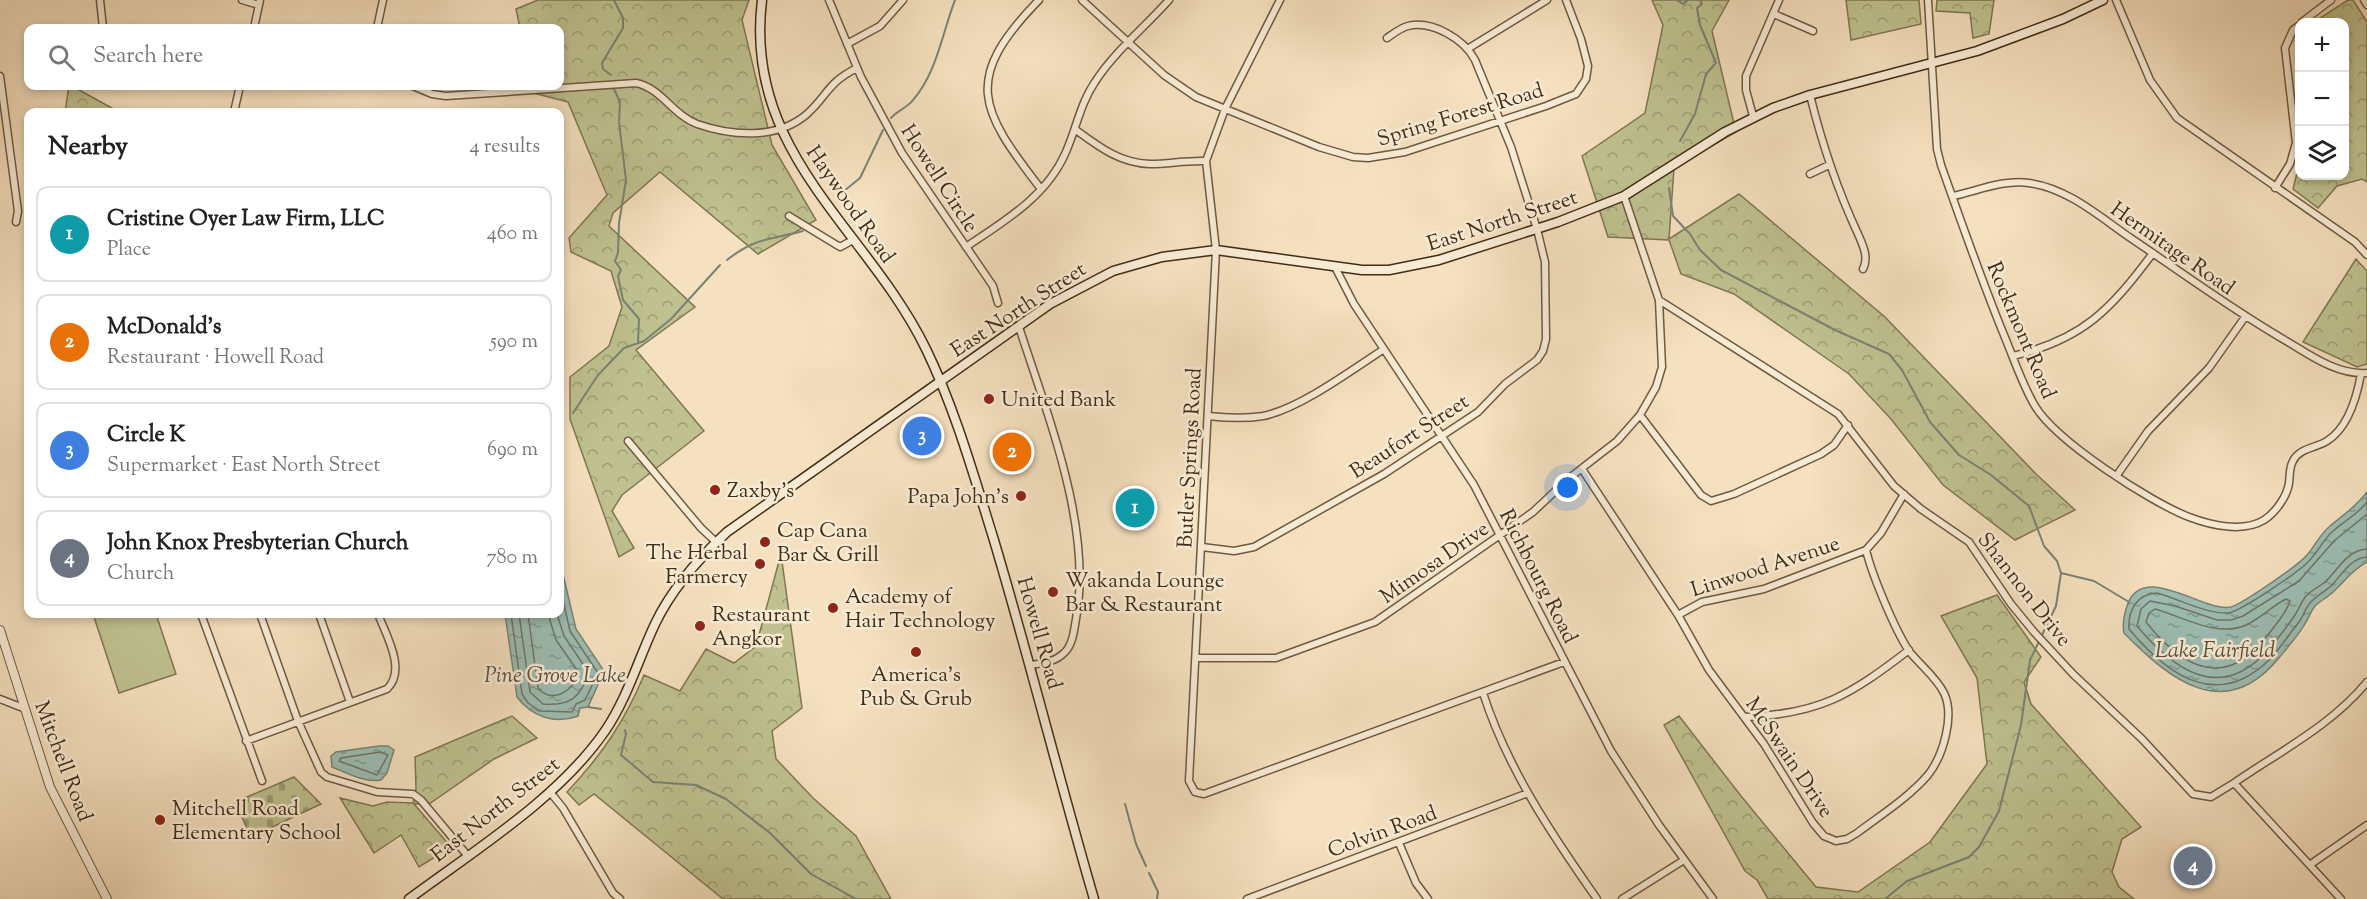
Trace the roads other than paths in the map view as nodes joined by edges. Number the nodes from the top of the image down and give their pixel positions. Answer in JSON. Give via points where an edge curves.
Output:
{"nodes":[{"id":1,"x":100,"y":0,"type":"edge"},
{"id":2,"x":242,"y":0,"type":"edge"},
{"id":3,"x":383,"y":0,"type":"edge"},
{"id":4,"x":762,"y":0,"type":"edge"},
{"id":5,"x":829,"y":0,"type":"edge"},
{"id":6,"x":903,"y":0,"type":"edge"},
{"id":7,"x":1039,"y":0,"type":"edge"},
{"id":8,"x":1082,"y":0,"type":"edge"},
{"id":9,"x":1169,"y":0,"type":"edge"},
{"id":10,"x":1280,"y":0,"type":"edge"},
{"id":11,"x":1547,"y":0,"type":"edge"},
{"id":12,"x":1566,"y":0,"type":"edge"},
{"id":13,"x":1779,"y":0,"type":"edge"},
{"id":14,"x":1928,"y":0,"type":"edge"},
{"id":15,"x":2103,"y":0,"type":"edge"},
{"id":16,"x":2116,"y":0,"type":"edge"},
{"id":17,"x":2331,"y":0,"type":"edge"},
{"id":18,"x":2364,"y":0,"type":"edge"},
{"id":19,"x":259,"y":2,"type":"edge"},
{"id":20,"x":2367,"y":5,"type":"edge"},
{"id":21,"x":1774,"y":14,"type":"junction"},
{"id":22,"x":2308,"y":18,"type":"edge"},
{"id":23,"x":103,"y":24,"type":"edge"},
{"id":24,"x":255,"y":24,"type":"edge"},
{"id":25,"x":378,"y":24,"type":"edge"},
{"id":26,"x":2295,"y":28,"type":"edge"},
{"id":27,"x":1813,"y":31,"type":"dead end"},
{"id":28,"x":1387,"y":38,"type":"dead end"},
{"id":29,"x":1129,"y":43,"type":"junction"},
{"id":30,"x":847,"y":44,"type":"junction"},
{"id":31,"x":1468,"y":48,"type":"junction"},
{"id":32,"x":1931,"y":64,"type":"junction"},
{"id":33,"x":857,"y":68,"type":"junction"},
{"id":34,"x":0,"y":76,"type":"edge"},
{"id":35,"x":564,"y":88,"type":"edge"},
{"id":36,"x":239,"y":90,"type":"edge"},
{"id":37,"x":422,"y":90,"type":"edge"},
{"id":38,"x":534,"y":90,"type":"edge"},
{"id":39,"x":1810,"y":95,"type":"junction"},
{"id":40,"x":235,"y":108,"type":"edge"},
{"id":41,"x":1225,"y":109,"type":"junction"},
{"id":42,"x":1753,"y":116,"type":"junction"},
{"id":43,"x":1501,"y":120,"type":"junction"},
{"id":44,"x":782,"y":130,"type":"junction"},
{"id":45,"x":1076,"y":130,"type":"junction"},
{"id":46,"x":8,"y":140,"type":"junction"},
{"id":47,"x":0,"y":141,"type":"edge"},
{"id":48,"x":1206,"y":161,"type":"junction"},
{"id":49,"x":1829,"y":165,"type":"junction"},
{"id":50,"x":1810,"y":174,"type":"dead end"},
{"id":51,"x":2275,"y":188,"type":"junction"},
{"id":52,"x":1041,"y":189,"type":"junction"},
{"id":53,"x":1624,"y":196,"type":"junction"},
{"id":54,"x":1953,"y":196,"type":"junction"},
{"id":55,"x":789,"y":216,"type":"dead end"},
{"id":56,"x":16,"y":222,"type":"dead end"},
{"id":57,"x":1537,"y":229,"type":"junction"},
{"id":58,"x":853,"y":240,"type":"junction"},
{"id":59,"x":966,"y":247,"type":"junction"},
{"id":60,"x":1216,"y":250,"type":"junction"},
{"id":61,"x":2153,"y":253,"type":"junction"},
{"id":62,"x":2367,"y":255,"type":"edge"},
{"id":63,"x":1335,"y":267,"type":"junction"},
{"id":64,"x":1863,"y":269,"type":"dead end"},
{"id":65,"x":1659,"y":300,"type":"junction"},
{"id":66,"x":998,"y":303,"type":"dead end"},
{"id":67,"x":2245,"y":317,"type":"junction"},
{"id":68,"x":1019,"y":327,"type":"junction"},
{"id":69,"x":1384,"y":349,"type":"junction"},
{"id":70,"x":2013,"y":356,"type":"junction"},
{"id":71,"x":2364,"y":374,"type":"edge"},
{"id":72,"x":940,"y":381,"type":"junction"},
{"id":73,"x":1640,"y":415,"type":"junction"},
{"id":74,"x":1208,"y":416,"type":"junction"},
{"id":75,"x":1848,"y":425,"type":"junction"},
{"id":76,"x":1443,"y":437,"type":"junction"},
{"id":77,"x":628,"y":441,"type":"dead end"},
{"id":78,"x":1582,"y":469,"type":"junction"},
{"id":79,"x":2117,"y":475,"type":"junction"},
{"id":80,"x":1904,"y":494,"type":"junction"},
{"id":81,"x":1501,"y":536,"type":"junction"},
{"id":82,"x":717,"y":542,"type":"junction"},
{"id":83,"x":1202,"y":547,"type":"junction"},
{"id":84,"x":1866,"y":550,"type":"junction"},
{"id":85,"x":1678,"y":615,"type":"junction"},
{"id":86,"x":202,"y":618,"type":"edge"},
{"id":87,"x":261,"y":618,"type":"edge"},
{"id":88,"x":320,"y":618,"type":"edge"},
{"id":89,"x":379,"y":618,"type":"edge"},
{"id":90,"x":0,"y":630,"type":"edge"},
{"id":91,"x":1909,"y":650,"type":"junction"},
{"id":92,"x":1196,"y":658,"type":"junction"},
{"id":93,"x":1564,"y":662,"type":"junction"},
{"id":94,"x":1031,"y":665,"type":"junction"},
{"id":95,"x":2367,"y":682,"type":"edge"},
{"id":96,"x":1483,"y":693,"type":"junction"},
{"id":97,"x":0,"y":699,"type":"edge"},
{"id":98,"x":350,"y":702,"type":"junction"},
{"id":99,"x":23,"y":708,"type":"junction"},
{"id":100,"x":1745,"y":717,"type":"junction"},
{"id":101,"x":298,"y":721,"type":"junction"},
{"id":102,"x":246,"y":741,"type":"junction"},
{"id":103,"x":262,"y":781,"type":"dead end"},
{"id":104,"x":2234,"y":783,"type":"junction"},
{"id":105,"x":550,"y":792,"type":"junction"},
{"id":106,"x":1528,"y":794,"type":"junction"},
{"id":107,"x":2367,"y":825,"type":"edge"},
{"id":108,"x":1398,"y":843,"type":"junction"},
{"id":109,"x":467,"y":855,"type":"junction"},
{"id":110,"x":1684,"y":860,"type":"junction"},
{"id":111,"x":2311,"y":864,"type":"junction"},
{"id":112,"x":414,"y":897,"type":"edge"},
{"id":113,"x":615,"y":898,"type":"edge"},
{"id":114,"x":107,"y":899,"type":"edge"},
{"id":115,"x":1094,"y":899,"type":"edge"},
{"id":116,"x":1247,"y":899,"type":"edge"},
{"id":117,"x":1428,"y":899,"type":"edge"},
{"id":118,"x":1597,"y":899,"type":"edge"},
{"id":119,"x":1622,"y":899,"type":"edge"},
{"id":120,"x":1713,"y":899,"type":"edge"},
{"id":121,"x":2341,"y":899,"type":"edge"}],
"edges":[{"from":1,"to":23,"type":"street"},
{"from":2,"to":19,"type":"street"},
{"from":3,"to":25,"type":"street"},
{"from":4,"to":44,"type":"main road","name":"Haywood Road","via":[[762,57]]},
{"from":5,"to":30,"type":"street","name":"Howell Circle"},
{"from":6,"to":30,"type":"street","via":[[880,26]]},
{"from":7,"to":52,"type":"street","via":[[998,52],[986,92],[993,117]]},
{"from":8,"to":29,"type":"street","name":"Spring Forest Road"},
{"from":9,"to":29,"type":"street"},
{"from":10,"to":41,"type":"street","name":"Butler Springs Road"},
{"from":11,"to":31,"type":"street"},
{"from":12,"to":43,"type":"street","name":"Spring Forest Road","via":[[1588,66],[1583,85],[1566,99]]},
{"from":13,"to":21,"type":"street"},
{"from":14,"to":32,"type":"street","name":"Rockmont Road"},
{"from":15,"to":32,"type":"main road","name":"East North Street","via":[[2018,37]]},
{"from":16,"to":51,"type":"street","via":[[2150,80],[2171,112]]},
{"from":17,"to":22,"type":"street"},
{"from":18,"to":20,"type":"street"},
{"from":19,"to":24,"type":"street"},
{"from":21,"to":27,"type":"street"},
{"from":21,"to":42,"type":"street","via":[[1746,76]]},
{"from":26,"to":51,"type":"street","via":[[2285,48],[2296,143],[2290,164]]},
{"from":28,"to":31,"type":"street","via":[[1404,27],[1418,25],[1435,29]]},
{"from":29,"to":41,"type":"street","name":"Spring Forest Road","via":[[1182,89]]},
{"from":29,"to":45,"type":"street","via":[[1093,85]]},
{"from":30,"to":33,"type":"street","name":"Howell Circle"},
{"from":31,"to":43,"type":"street","name":"Beaufort Street"},
{"from":32,"to":39,"type":"main road","name":"East North Street"},
{"from":32,"to":54,"type":"street","name":"Rockmont Road","via":[[1937,149]]},
{"from":33,"to":44,"type":"street","via":[[836,80],[806,115]]},
{"from":33,"to":59,"type":"street","name":"Howell Circle","via":[[902,153]]},
{"from":34,"to":46,"type":"street"},
{"from":35,"to":44,"type":"street","via":[[636,83],[651,88],[696,123],[746,134]]},
{"from":36,"to":40,"type":"street"},
{"from":37,"to":38,"type":"street","via":[[446,96]]},
{"from":39,"to":42,"type":"main road","name":"East North Street"},
{"from":39,"to":49,"type":"street"},
{"from":41,"to":43,"type":"street","name":"Spring Forest Road","via":[[1318,147],[1361,158],[1405,152]]},
{"from":41,"to":48,"type":"street","name":"Butler Springs Road"},
{"from":42,"to":53,"type":"main road","name":"East North Street"},
{"from":43,"to":57,"type":"street","name":"Beaufort Street"},
{"from":44,"to":58,"type":"main road","name":"Haywood Road","via":[[804,174]]},
{"from":45,"to":48,"type":"street","via":[[1111,154],[1131,162]]},
{"from":45,"to":52,"type":"street","via":[[1058,169]]},
{"from":46,"to":47,"type":"street"},
{"from":46,"to":56,"type":"street","via":[[18,211]]},
{"from":48,"to":60,"type":"street","name":"Butler Springs Road"},
{"from":49,"to":50,"type":"street"},
{"from":49,"to":64,"type":"street","via":[[1863,247]]},
{"from":51,"to":62,"type":"street","via":[[2355,242]]},
{"from":52,"to":59,"type":"street","via":[[1018,212]]},
{"from":53,"to":57,"type":"main road","name":"East North Street"},
{"from":53,"to":65,"type":"street"},
{"from":54,"to":61,"type":"street","name":"Hermitage Road","via":[[2012,183],[2044,186],[2080,204]]},
{"from":54,"to":70,"type":"street","name":"Rockmont Road","via":[[1973,261]]},
{"from":55,"to":58,"type":"street","via":[[840,247]]},
{"from":57,"to":63,"type":"main road","name":"East North Street","via":[[1412,267]]},
{"from":57,"to":76,"type":"street","name":"Beaufort Street","via":[[1545,262],[1543,351],[1478,412]]},
{"from":58,"to":72,"type":"main road","name":"Haywood Road","via":[[913,327]]},
{"from":59,"to":66,"type":"street","name":"Howell Circle","via":[[993,286]]},
{"from":60,"to":63,"type":"main road","name":"East North Street"},
{"from":60,"to":68,"type":"main road","name":"East North Street","via":[[1162,257],[1113,272],[1068,293]]},
{"from":60,"to":74,"type":"street","name":"Butler Springs Road"},
{"from":61,"to":67,"type":"street","name":"Hermitage Road"},
{"from":61,"to":70,"type":"street","via":[[2122,296],[2095,320],[2058,341]]},
{"from":63,"to":69,"type":"street","name":"Richbourg Road"},
{"from":65,"to":73,"type":"street","name":"Mimosa Drive","via":[[1662,367]]},
{"from":65,"to":75,"type":"street","name":"Shannon Drive","via":[[1828,407]]},
{"from":67,"to":71,"type":"street","name":"Hermitage Road","via":[[2316,359],[2347,372]]},
{"from":67,"to":79,"type":"street","via":[[2209,368],[2148,431]]},
{"from":68,"to":72,"type":"main road","name":"East North Street"},
{"from":68,"to":94,"type":"street","via":[[1067,487],[1081,560],[1078,610],[1068,649],[1049,662]]},
{"from":69,"to":74,"type":"street","via":[[1299,402],[1274,413],[1234,418]]},
{"from":69,"to":76,"type":"street","name":"Richbourg Road"},
{"from":70,"to":79,"type":"street","name":"Rockmont Road","via":[[2027,392],[2044,419]]},
{"from":71,"to":79,"type":"street","name":"Rockmont Road","via":[[2341,427],[2328,441],[2294,459],[2284,498],[2270,516],[2257,524],[2237,527],[2189,517]]},
{"from":72,"to":82,"type":"main road","name":"East North Street"},
{"from":72,"to":94,"type":"main road","name":"Howell Road","via":[[967,453]]},
{"from":73,"to":75,"type":"street","via":[[1701,495],[1711,501],[1821,454],[1834,445]]},
{"from":73,"to":78,"type":"street","name":"Mimosa Drive","via":[[1617,441]]},
{"from":74,"to":83,"type":"street","name":"Butler Springs Road"},
{"from":75,"to":80,"type":"street","name":"Shannon Drive"},
{"from":76,"to":81,"type":"street","name":"Richbourg Road"},
{"from":76,"to":83,"type":"street","name":"Beaufort Street","via":[[1262,544],[1234,551]]},
{"from":77,"to":82,"type":"street"},
{"from":78,"to":81,"type":"street","name":"Mimosa Drive"},
{"from":78,"to":85,"type":"street","name":"McSwain Drive"},
{"from":80,"to":84,"type":"street","name":"Linwood Avenue"},
{"from":80,"to":104,"type":"street","name":"Shannon Drive","via":[[1969,542],[2034,632],[2193,794],[2211,796]]},
{"from":81,"to":92,"type":"street","name":"Mimosa Drive","via":[[1389,613],[1359,628],[1276,658]]},
{"from":81,"to":93,"type":"street","name":"Richbourg Road"},
{"from":82,"to":105,"type":"main road","name":"East North Street","via":[[692,566],[670,598],[604,733],[570,775]]},
{"from":83,"to":92,"type":"street","name":"Butler Springs Road"},
{"from":84,"to":85,"type":"street","name":"Linwood Avenue","via":[[1764,589],[1702,602]]},
{"from":84,"to":91,"type":"street","name":"McSwain Drive"},
{"from":85,"to":100,"type":"street","name":"McSwain Drive","via":[[1710,670]]},
{"from":86,"to":102,"type":"street"},
{"from":87,"to":101,"type":"street"},
{"from":88,"to":98,"type":"street"},
{"from":89,"to":98,"type":"street","via":[[392,654],[394,683]]},
{"from":90,"to":99,"type":"street","name":"Mitchell Road"},
{"from":91,"to":100,"type":"street","via":[[1829,703]]},
{"from":91,"to":100,"type":"street","name":"McSwain Drive","via":[[1941,687],[1947,700],[1947,724],[1939,756],[1929,774],[1908,794],[1847,839],[1831,840],[1817,829]]},
{"from":92,"to":96,"type":"street","name":"Butler Springs Road","via":[[1189,781],[1195,792],[1204,794]]},
{"from":93,"to":96,"type":"street","name":"Butler Springs Road"},
{"from":93,"to":110,"type":"street","name":"Richbourg Road","via":[[1611,751]]},
{"from":94,"to":115,"type":"main road","name":"Howell Road"},
{"from":95,"to":104,"type":"street","name":"Shannon Drive","via":[[2319,726]]},
{"from":96,"to":106,"type":"street","via":[[1500,741]]},
{"from":97,"to":99,"type":"street"},
{"from":98,"to":101,"type":"street"},
{"from":99,"to":114,"type":"street","name":"Mitchell Road","via":[[50,787]]},
{"from":101,"to":102,"type":"street"},
{"from":101,"to":109,"type":"street","via":[[318,767],[327,777],[377,792],[413,794]]},
{"from":102,"to":103,"type":"street"},
{"from":104,"to":111,"type":"street"},
{"from":105,"to":109,"type":"main road","name":"East North Street"},
{"from":105,"to":113,"type":"street"},
{"from":106,"to":108,"type":"street","name":"Colvin Road"},
{"from":106,"to":118,"type":"street"},
{"from":107,"to":111,"type":"street"},
{"from":108,"to":116,"type":"street","name":"Colvin Road"},
{"from":108,"to":117,"type":"street","via":[[1416,883]]},
{"from":109,"to":112,"type":"main road","name":"East North Street"},
{"from":110,"to":119,"type":"street"},
{"from":110,"to":120,"type":"street","name":"Richbourg Road"},
{"from":111,"to":121,"type":"street"}]}
